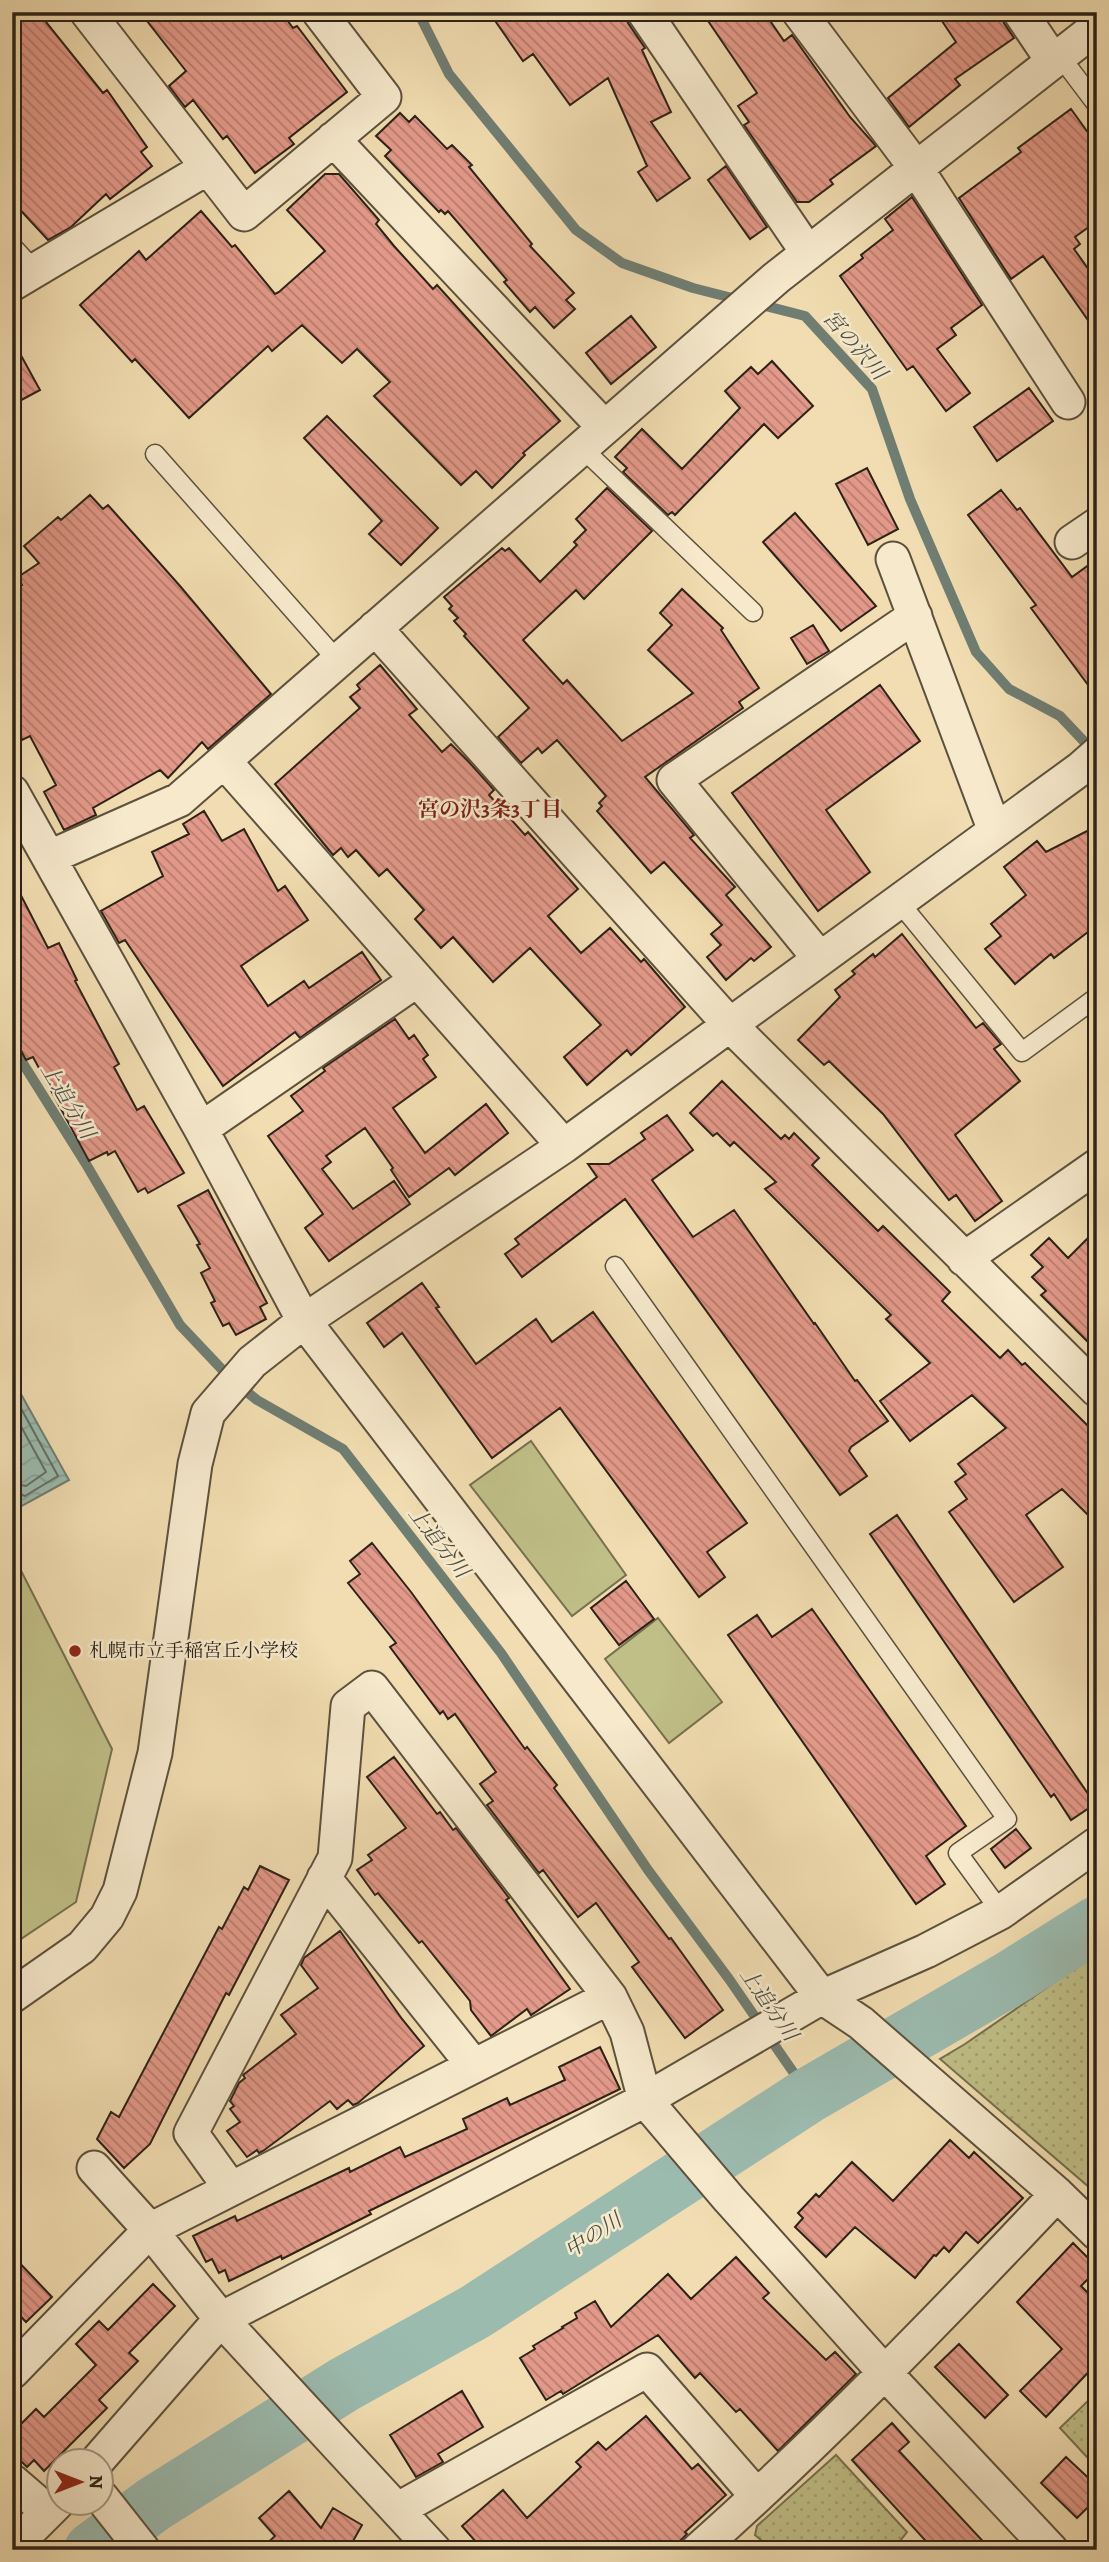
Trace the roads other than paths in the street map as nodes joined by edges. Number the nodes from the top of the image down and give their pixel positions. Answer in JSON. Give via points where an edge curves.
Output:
{"nodes":[{"id":1,"x":87,"y":12,"type":"edge"},
{"id":2,"x":319,"y":12,"type":"edge"},
{"id":3,"x":644,"y":12,"type":"edge"},
{"id":4,"x":799,"y":12,"type":"edge"},
{"id":5,"x":1020,"y":12,"type":"edge"},
{"id":6,"x":1097,"y":27,"type":"edge"},
{"id":7,"x":1057,"y":58,"type":"junction"},
{"id":8,"x":1097,"y":105,"type":"edge"},
{"id":9,"x":333,"y":139,"type":"junction"},
{"id":10,"x":207,"y":168,"type":"junction"},
{"id":11,"x":916,"y":168,"type":"junction"},
{"id":12,"x":12,"y":246,"type":"edge"},
{"id":13,"x":808,"y":253,"type":"junction"},
{"id":14,"x":24,"y":278,"type":"edge"},
{"id":15,"x":1068,"y":402,"type":"dead end"},
{"id":16,"x":592,"y":437,"type":"junction"},
{"id":17,"x":155,"y":454,"type":"dead end"},
{"id":18,"x":893,"y":559,"type":"dead end"},
{"id":19,"x":753,"y":612,"type":"dead end"},
{"id":20,"x":915,"y":616,"type":"junction"},
{"id":21,"x":375,"y":628,"type":"junction"},
{"id":22,"x":338,"y":661,"type":"junction"},
{"id":23,"x":224,"y":761,"type":"junction"},
{"id":24,"x":1088,"y":762,"type":"edge"},
{"id":25,"x":12,"y":792,"type":"edge"},
{"id":26,"x":995,"y":831,"type":"junction"},
{"id":27,"x":50,"y":857,"type":"junction"},
{"id":28,"x":899,"y":902,"type":"junction"},
{"id":29,"x":821,"y":959,"type":"junction"},
{"id":30,"x":418,"y":980,"type":"junction"},
{"id":31,"x":1097,"y":997,"type":"edge"},
{"id":32,"x":730,"y":1025,"type":"junction"},
{"id":33,"x":201,"y":1129,"type":"junction"},
{"id":34,"x":564,"y":1146,"type":"junction"},
{"id":35,"x":1097,"y":1166,"type":"edge"},
{"id":36,"x":964,"y":1259,"type":"junction"},
{"id":37,"x":615,"y":1266,"type":"dead end"},
{"id":38,"x":304,"y":1321,"type":"junction"},
{"id":39,"x":1097,"y":1390,"type":"edge"},
{"id":40,"x":1097,"y":1844,"type":"edge"},
{"id":41,"x":324,"y":1878,"type":"junction"},
{"id":42,"x":1001,"y":1912,"type":"junction"},
{"id":43,"x":12,"y":1996,"type":"edge"},
{"id":44,"x":610,"y":1997,"type":"junction"},
{"id":45,"x":821,"y":1997,"type":"junction"},
{"id":46,"x":474,"y":2066,"type":"junction"},
{"id":47,"x":645,"y":2100,"type":"junction"},
{"id":48,"x":94,"y":2168,"type":"dead end"},
{"id":49,"x":232,"y":2189,"type":"junction"},
{"id":50,"x":1056,"y":2194,"type":"junction"},
{"id":51,"x":150,"y":2230,"type":"junction"},
{"id":52,"x":1097,"y":2233,"type":"edge"},
{"id":53,"x":221,"y":2319,"type":"junction"},
{"id":54,"x":12,"y":2372,"type":"edge"},
{"id":55,"x":885,"y":2373,"type":"junction"},
{"id":56,"x":110,"y":2446,"type":"edge"},
{"id":57,"x":12,"y":2481,"type":"edge"},
{"id":58,"x":757,"y":2496,"type":"junction"},
{"id":59,"x":46,"y":2501,"type":"edge"},
{"id":60,"x":397,"y":2510,"type":"junction"},
{"id":61,"x":46,"y":2514,"type":"edge"},
{"id":62,"x":116,"y":2515,"type":"edge"},
{"id":63,"x":12,"y":2544,"type":"edge"},
{"id":64,"x":720,"y":2544,"type":"edge"},
{"id":65,"x":143,"y":2550,"type":"edge"},
{"id":66,"x":434,"y":2550,"type":"edge"},
{"id":67,"x":1051,"y":2550,"type":"edge"}],
"edges":[{"from":1,"to":10,"type":"street"},
{"from":2,"to":9,"type":"street","via":[[384,97]]},
{"from":3,"to":13,"type":"street"},
{"from":4,"to":11,"type":"street"},
{"from":5,"to":7,"type":"street"},
{"from":6,"to":7,"type":"street"},
{"from":7,"to":8,"type":"lane"},
{"from":7,"to":11,"type":"street"},
{"from":9,"to":10,"type":"street","via":[[244,214]]},
{"from":9,"to":16,"type":"street"},
{"from":10,"to":14,"type":"street"},
{"from":11,"to":13,"type":"street"},
{"from":11,"to":15,"type":"street"},
{"from":12,"to":14,"type":"lane"},
{"from":13,"to":16,"type":"street"},
{"from":16,"to":19,"type":"lane"},
{"from":16,"to":21,"type":"street"},
{"from":17,"to":22,"type":"lane"},
{"from":18,"to":20,"type":"street"},
{"from":20,"to":26,"type":"street"},
{"from":20,"to":29,"type":"street","via":[[674,780]]},
{"from":21,"to":22,"type":"street"},
{"from":21,"to":32,"type":"street"},
{"from":22,"to":23,"type":"street"},
{"from":23,"to":27,"type":"street","via":[[179,800]]},
{"from":23,"to":30,"type":"street"},
{"from":24,"to":26,"type":"street"},
{"from":25,"to":27,"type":"street"},
{"from":26,"to":28,"type":"street"},
{"from":27,"to":33,"type":"street"},
{"from":28,"to":29,"type":"street"},
{"from":28,"to":31,"type":"lane","via":[[1022,1052]]},
{"from":29,"to":32,"type":"street"},
{"from":30,"to":33,"type":"street"},
{"from":30,"to":34,"type":"street"},
{"from":32,"to":34,"type":"street"},
{"from":32,"to":36,"type":"street"},
{"from":33,"to":38,"type":"street"},
{"from":34,"to":38,"type":"street"},
{"from":35,"to":36,"type":"street"},
{"from":36,"to":39,"type":"street"},
{"from":37,"to":42,"type":"lane","via":[[1007,1819],[958,1853]]},
{"from":38,"to":43,"type":"street","via":[[252,1362],[208,1413],[195,1464],[155,1753],[120,1891],[107,1917],[82,1947]]},
{"from":38,"to":45,"type":"street"},
{"from":40,"to":42,"type":"street"},
{"from":41,"to":44,"type":"street","via":[[335,1858],[348,1706],[372,1688]]},
{"from":41,"to":46,"type":"street"},
{"from":41,"to":49,"type":"street","via":[[191,2133]]},
{"from":42,"to":45,"type":"street"},
{"from":44,"to":46,"type":"street"},
{"from":44,"to":47,"type":"street","via":[[627,2032]]},
{"from":45,"to":47,"type":"street"},
{"from":45,"to":50,"type":"street","via":[[861,2023]]},
{"from":46,"to":49,"type":"street"},
{"from":47,"to":53,"type":"street"},
{"from":47,"to":55,"type":"street"},
{"from":48,"to":51,"type":"street"},
{"from":49,"to":51,"type":"street"},
{"from":50,"to":52,"type":"street"},
{"from":50,"to":55,"type":"street"},
{"from":51,"to":53,"type":"street"},
{"from":51,"to":54,"type":"street"},
{"from":53,"to":56,"type":"street"},
{"from":53,"to":60,"type":"street"},
{"from":55,"to":58,"type":"street"},
{"from":55,"to":67,"type":"street"},
{"from":57,"to":59,"type":"street"},
{"from":58,"to":60,"type":"street","via":[[647,2370]]},
{"from":58,"to":64,"type":"street"},
{"from":60,"to":66,"type":"street"},
{"from":61,"to":63,"type":"street"},
{"from":62,"to":65,"type":"street"}]}
